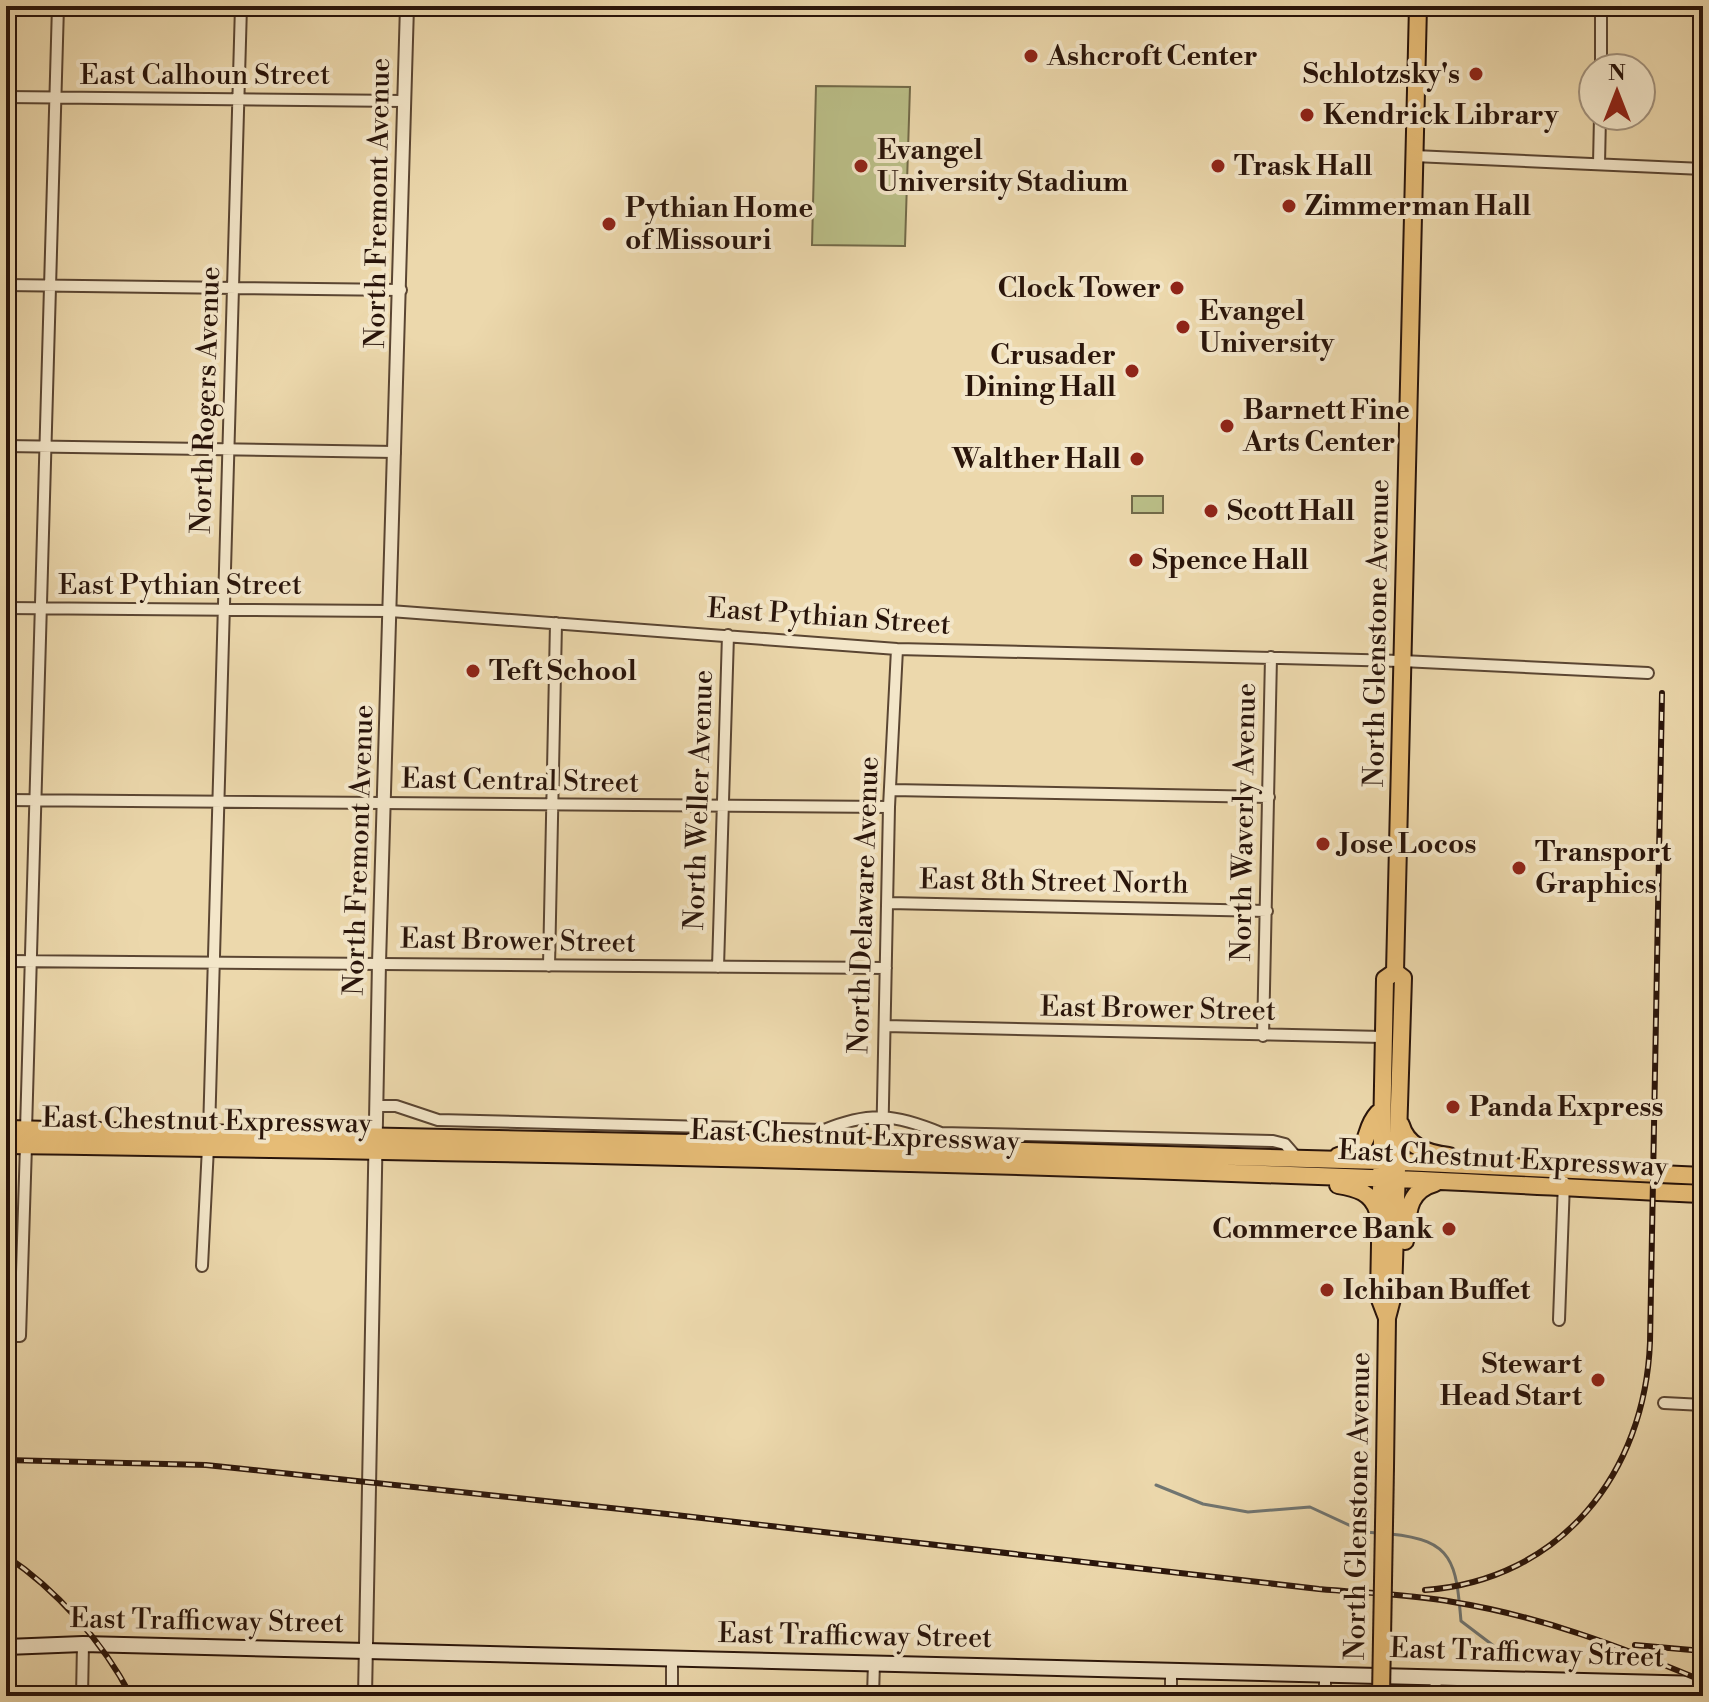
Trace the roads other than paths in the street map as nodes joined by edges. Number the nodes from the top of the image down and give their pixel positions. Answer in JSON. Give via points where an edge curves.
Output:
{"nodes":[{"id":1,"x":58,"y":6,"type":"edge"},
{"id":2,"x":241,"y":6,"type":"edge"},
{"id":3,"x":407,"y":6,"type":"edge"},
{"id":4,"x":1418,"y":6,"type":"edge"},
{"id":5,"x":1601,"y":6,"type":"edge"},
{"id":6,"x":1601,"y":52,"type":"edge"},
{"id":7,"x":6,"y":97,"type":"edge"},
{"id":8,"x":55,"y":98,"type":"junction"},
{"id":9,"x":238,"y":99,"type":"junction"},
{"id":10,"x":404,"y":101,"type":"junction"},
{"id":11,"x":1600,"y":132,"type":"edge"},
{"id":12,"x":1414,"y":156,"type":"junction"},
{"id":13,"x":1599,"y":164,"type":"junction"},
{"id":14,"x":1703,"y":169,"type":"edge"},
{"id":15,"x":6,"y":285,"type":"edge"},
{"id":16,"x":50,"y":286,"type":"junction"},
{"id":17,"x":233,"y":287,"type":"junction"},
{"id":18,"x":401,"y":290,"type":"junction"},
{"id":19,"x":6,"y":446,"type":"edge"},
{"id":20,"x":46,"y":447,"type":"junction"},
{"id":21,"x":228,"y":448,"type":"junction"},
{"id":22,"x":395,"y":452,"type":"junction"},
{"id":23,"x":6,"y":608,"type":"edge"},
{"id":24,"x":41,"y":608,"type":"junction"},
{"id":25,"x":224,"y":610,"type":"junction"},
{"id":26,"x":390,"y":611,"type":"junction"},
{"id":27,"x":556,"y":623,"type":"junction"},
{"id":28,"x":728,"y":635,"type":"junction"},
{"id":29,"x":897,"y":649,"type":"junction"},
{"id":30,"x":1271,"y":657,"type":"junction"},
{"id":31,"x":1402,"y":661,"type":"junction"},
{"id":32,"x":1648,"y":673,"type":"dead end"},
{"id":33,"x":891,"y":790,"type":"junction"},
{"id":34,"x":1269,"y":797,"type":"junction"},
{"id":35,"x":6,"y":800,"type":"edge"},
{"id":36,"x":35,"y":801,"type":"junction"},
{"id":37,"x":217,"y":802,"type":"junction"},
{"id":38,"x":385,"y":803,"type":"junction"},
{"id":39,"x":554,"y":807,"type":"junction"},
{"id":40,"x":889,"y":807,"type":"junction"},
{"id":41,"x":724,"y":808,"type":"junction"},
{"id":42,"x":889,"y":903,"type":"junction"},
{"id":43,"x":1267,"y":911,"type":"junction"},
{"id":44,"x":6,"y":961,"type":"edge"},
{"id":45,"x":31,"y":962,"type":"junction"},
{"id":46,"x":213,"y":963,"type":"junction"},
{"id":47,"x":379,"y":963,"type":"junction"},
{"id":48,"x":549,"y":966,"type":"junction"},
{"id":49,"x":718,"y":967,"type":"junction"},
{"id":50,"x":886,"y":968,"type":"junction"},
{"id":51,"x":1395,"y":972,"type":"junction"},
{"id":52,"x":885,"y":1026,"type":"junction"},
{"id":53,"x":1263,"y":1036,"type":"junction"},
{"id":54,"x":1383,"y":1037,"type":"junction"},
{"id":55,"x":376,"y":1106,"type":"junction"},
{"id":56,"x":1382,"y":1109,"type":"junction"},
{"id":57,"x":882,"y":1117,"type":"junction"},
{"id":58,"x":1400,"y":1120,"type":"junction"},
{"id":59,"x":6,"y":1129,"type":"edge"},
{"id":60,"x":26,"y":1137,"type":"junction"},
{"id":61,"x":209,"y":1139,"type":"junction"},
{"id":62,"x":375,"y":1141,"type":"junction"},
{"id":63,"x":6,"y":1145,"type":"edge"},
{"id":64,"x":882,"y":1154,"type":"junction"},
{"id":65,"x":1298,"y":1159,"type":"junction"},
{"id":66,"x":1317,"y":1160,"type":"junction"},
{"id":67,"x":1565,"y":1169,"type":"junction"},
{"id":68,"x":1389,"y":1170,"type":"junction"},
{"id":69,"x":1197,"y":1173,"type":"junction"},
{"id":70,"x":1703,"y":1176,"type":"edge"},
{"id":71,"x":1440,"y":1181,"type":"junction"},
{"id":72,"x":1564,"y":1188,"type":"junction"},
{"id":73,"x":1703,"y":1194,"type":"edge"},
{"id":74,"x":1380,"y":1221,"type":"junction"},
{"id":75,"x":202,"y":1266,"type":"dead end"},
{"id":76,"x":1393,"y":1295,"type":"junction"},
{"id":77,"x":1387,"y":1318,"type":"junction"},
{"id":78,"x":1559,"y":1320,"type":"dead end"},
{"id":79,"x":6,"y":1336,"type":"edge"},
{"id":80,"x":1664,"y":1403,"type":"dead end"},
{"id":81,"x":1703,"y":1405,"type":"edge"},
{"id":82,"x":83,"y":1644,"type":"junction"},
{"id":83,"x":6,"y":1647,"type":"edge"},
{"id":84,"x":364,"y":1650,"type":"junction"},
{"id":85,"x":672,"y":1657,"type":"junction"},
{"id":86,"x":874,"y":1662,"type":"junction"},
{"id":87,"x":1171,"y":1669,"type":"junction"},
{"id":88,"x":1325,"y":1674,"type":"junction"},
{"id":89,"x":1436,"y":1677,"type":"junction"},
{"id":90,"x":1703,"y":1684,"type":"edge"},
{"id":91,"x":82,"y":1696,"type":"edge"},
{"id":92,"x":365,"y":1696,"type":"edge"},
{"id":93,"x":672,"y":1696,"type":"edge"},
{"id":94,"x":873,"y":1696,"type":"edge"},
{"id":95,"x":1171,"y":1696,"type":"edge"},
{"id":96,"x":1325,"y":1696,"type":"edge"},
{"id":97,"x":1381,"y":1696,"type":"edge"},
{"id":98,"x":1435,"y":1696,"type":"edge"}],
"edges":[{"from":1,"to":8,"type":"street"},
{"from":2,"to":9,"type":"street","name":"North Rogers Avenue"},
{"from":3,"to":10,"type":"street","name":"North Fremont Avenue"},
{"from":4,"to":12,"type":"main road","name":"North Glenstone Avenue"},
{"from":5,"to":6,"type":"street"},
{"from":7,"to":8,"type":"street","name":"East Calhoun Street"},
{"from":8,"to":9,"type":"street","name":"East Calhoun Street"},
{"from":8,"to":16,"type":"street"},
{"from":9,"to":10,"type":"street","name":"East Calhoun Street"},
{"from":9,"to":17,"type":"street","name":"North Rogers Avenue"},
{"from":10,"to":18,"type":"street","name":"North Fremont Avenue"},
{"from":11,"to":13,"type":"street"},
{"from":12,"to":13,"type":"street"},
{"from":12,"to":31,"type":"main road","name":"North Glenstone Avenue"},
{"from":13,"to":14,"type":"street"},
{"from":15,"to":16,"type":"street"},
{"from":16,"to":17,"type":"street"},
{"from":16,"to":20,"type":"street"},
{"from":17,"to":18,"type":"street"},
{"from":17,"to":21,"type":"street","name":"North Rogers Avenue"},
{"from":18,"to":22,"type":"street","name":"North Fremont Avenue"},
{"from":19,"to":20,"type":"street"},
{"from":20,"to":21,"type":"street"},
{"from":20,"to":24,"type":"street"},
{"from":21,"to":22,"type":"street"},
{"from":21,"to":25,"type":"street","name":"North Rogers Avenue"},
{"from":22,"to":26,"type":"street","name":"North Fremont Avenue"},
{"from":23,"to":24,"type":"street","name":"East Pythian Street"},
{"from":24,"to":25,"type":"street","name":"East Pythian Street"},
{"from":24,"to":36,"type":"street"},
{"from":25,"to":26,"type":"street","name":"East Pythian Street"},
{"from":25,"to":37,"type":"street","name":"North Rogers Avenue"},
{"from":26,"to":27,"type":"street","name":"East Pythian Street"},
{"from":26,"to":38,"type":"street","name":"North Fremont Avenue"},
{"from":27,"to":28,"type":"street","name":"East Pythian Street"},
{"from":27,"to":39,"type":"street"},
{"from":28,"to":29,"type":"street","name":"East Pythian Street"},
{"from":28,"to":41,"type":"street","name":"North Weller Avenue"},
{"from":29,"to":30,"type":"street","name":"East Pythian Street"},
{"from":29,"to":33,"type":"street","name":"North Delaware Avenue"},
{"from":30,"to":31,"type":"street","name":"East Pythian Street"},
{"from":30,"to":34,"type":"street","name":"North Waverly Avenue"},
{"from":31,"to":32,"type":"street","name":"East Pythian Street"},
{"from":31,"to":51,"type":"main road","name":"North Glenstone Avenue"},
{"from":33,"to":34,"type":"street"},
{"from":33,"to":40,"type":"street","name":"North Delaware Avenue"},
{"from":34,"to":43,"type":"street","name":"North Waverly Avenue"},
{"from":35,"to":36,"type":"street","name":"East Central Street"},
{"from":36,"to":37,"type":"street","name":"East Central Street"},
{"from":36,"to":45,"type":"street"},
{"from":37,"to":38,"type":"street","name":"East Central Street"},
{"from":37,"to":46,"type":"street","name":"North Rogers Avenue"},
{"from":38,"to":39,"type":"street","name":"East Central Street"},
{"from":38,"to":47,"type":"street","name":"North Fremont Avenue"},
{"from":39,"to":41,"type":"street","name":"East Central Street"},
{"from":39,"to":48,"type":"street"},
{"from":40,"to":41,"type":"street","name":"East Central Street"},
{"from":40,"to":42,"type":"street","name":"North Delaware Avenue"},
{"from":41,"to":49,"type":"street","name":"North Weller Avenue"},
{"from":42,"to":43,"type":"street","name":"East 8th Street North"},
{"from":42,"to":50,"type":"street","name":"North Delaware Avenue"},
{"from":43,"to":53,"type":"street","name":"North Waverly Avenue"},
{"from":44,"to":45,"type":"street","name":"East Brower Street"},
{"from":45,"to":46,"type":"street","name":"East Brower Street"},
{"from":45,"to":60,"type":"street"},
{"from":46,"to":47,"type":"street","name":"East Brower Street"},
{"from":46,"to":61,"type":"street","name":"North Rogers Avenue"},
{"from":47,"to":48,"type":"street","name":"East Brower Street"},
{"from":47,"to":55,"type":"street","name":"North Fremont Avenue"},
{"from":48,"to":49,"type":"street","name":"East Brower Street"},
{"from":49,"to":50,"type":"street","name":"East Brower Street"},
{"from":50,"to":52,"type":"street","name":"North Delaware Avenue"},
{"from":51,"to":54,"type":"main road","name":"North Glenstone Avenue","via":[[1385,979]]},
{"from":51,"to":58,"type":"main road","name":"North Glenstone Avenue","via":[[1403,978]]},
{"from":52,"to":53,"type":"street","name":"East Brower Street"},
{"from":52,"to":57,"type":"street","name":"North Delaware Avenue"},
{"from":53,"to":54,"type":"street","name":"East Brower Street"},
{"from":54,"to":56,"type":"main road","name":"North Glenstone Avenue"},
{"from":55,"to":57,"type":"street","via":[[396,1106],[438,1120],[824,1130],[855,1117]]},
{"from":55,"to":62,"type":"street","name":"North Fremont Avenue"},
{"from":56,"to":66,"type":"main road","via":[[1357,1151]]},
{"from":56,"to":68,"type":"main road","name":"North Glenstone Avenue"},
{"from":57,"to":64,"type":"street","name":"North Delaware Avenue"},
{"from":57,"to":65,"type":"street","via":[[905,1118],[941,1133],[1273,1141],[1285,1144]]},
{"from":58,"to":67,"type":"main road","via":[[1408,1140],[1431,1153]]},
{"from":58,"to":68,"type":"main road","name":"North Glenstone Avenue"},
{"from":59,"to":60,"type":"main road","name":"East Chestnut Expressway"},
{"from":60,"to":61,"type":"main road","name":"East Chestnut Expressway"},
{"from":60,"to":63,"type":"main road","name":"East Chestnut Expressway"},
{"from":60,"to":79,"type":"street","via":[[20,1336]]},
{"from":61,"to":62,"type":"main road","name":"East Chestnut Expressway"},
{"from":61,"to":75,"type":"street","name":"North Rogers Avenue"},
{"from":62,"to":64,"type":"main road","name":"East Chestnut Expressway"},
{"from":62,"to":84,"type":"street","name":"North Fremont Avenue"},
{"from":64,"to":65,"type":"main road","name":"East Chestnut Expressway"},
{"from":64,"to":69,"type":"main road","name":"East Chestnut Expressway"},
{"from":65,"to":66,"type":"main road","name":"East Chestnut Expressway"},
{"from":66,"to":68,"type":"main road","name":"East Chestnut Expressway"},
{"from":67,"to":68,"type":"main road","name":"East Chestnut Expressway"},
{"from":67,"to":70,"type":"main road","name":"East Chestnut Expressway"},
{"from":67,"to":72,"type":"street"},
{"from":68,"to":69,"type":"main road","name":"East Chestnut Expressway"},
{"from":68,"to":71,"type":"main road","name":"East Chestnut Expressway"},
{"from":68,"to":74,"type":"main road","name":"North Glenstone Avenue"},
{"from":68,"to":76,"type":"main road","name":"North Glenstone Avenue"},
{"from":69,"to":74,"type":"main road","via":[[1222,1180],[1353,1187],[1373,1199]]},
{"from":71,"to":72,"type":"main road","name":"East Chestnut Expressway"},
{"from":71,"to":76,"type":"main road","via":[[1412,1197]]},
{"from":72,"to":73,"type":"main road","name":"East Chestnut Expressway"},
{"from":72,"to":78,"type":"street"},
{"from":74,"to":77,"type":"main road","name":"North Glenstone Avenue","via":[[1379,1297]]},
{"from":76,"to":77,"type":"main road","name":"North Glenstone Avenue"},
{"from":77,"to":97,"type":"main road","name":"North Glenstone Avenue","bridge":true},
{"from":80,"to":81,"type":"street"},
{"from":82,"to":83,"type":"main road","name":"East Trafficway Street"},
{"from":82,"to":84,"type":"main road","name":"East Trafficway Street"},
{"from":82,"to":91,"type":"street"},
{"from":84,"to":85,"type":"main road","name":"East Trafficway Street"},
{"from":84,"to":92,"type":"street","name":"North Fremont Avenue"},
{"from":85,"to":86,"type":"main road","name":"East Trafficway Street"},
{"from":85,"to":93,"type":"street"},
{"from":86,"to":87,"type":"main road","name":"East Trafficway Street"},
{"from":86,"to":94,"type":"street"},
{"from":87,"to":88,"type":"main road","name":"East Trafficway Street"},
{"from":87,"to":95,"type":"street"},
{"from":88,"to":89,"type":"main road","name":"East Trafficway Street"},
{"from":88,"to":96,"type":"street"},
{"from":89,"to":90,"type":"main road","name":"East Trafficway Street"},
{"from":89,"to":98,"type":"street"}]}
